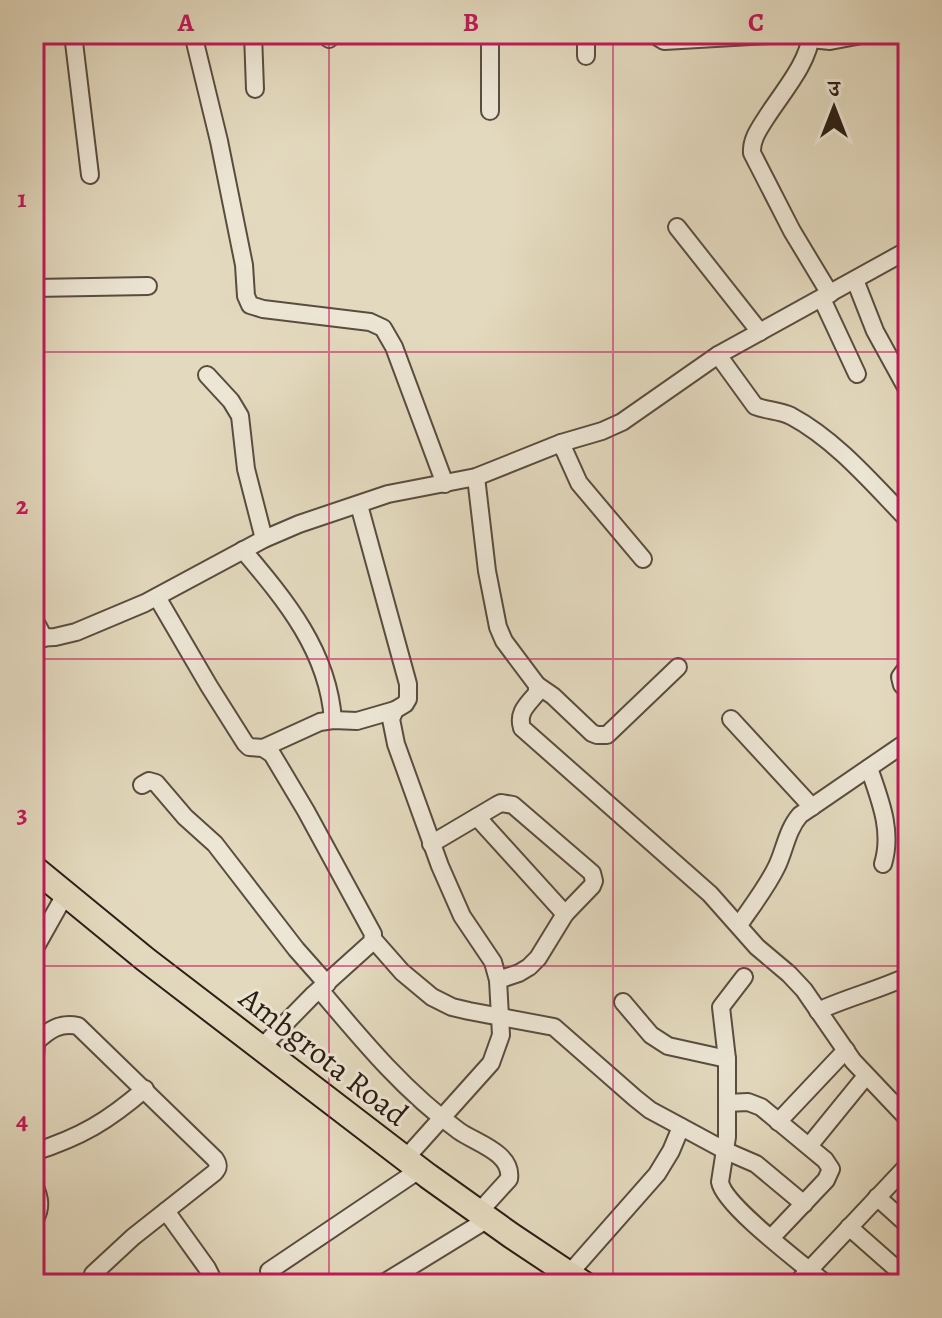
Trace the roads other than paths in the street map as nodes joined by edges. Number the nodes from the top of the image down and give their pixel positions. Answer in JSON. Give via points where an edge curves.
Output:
{"nodes":[{"id":1,"x":73,"y":34,"type":"edge"},
{"id":2,"x":193,"y":34,"type":"edge"},
{"id":3,"x":253,"y":34,"type":"edge"},
{"id":4,"x":490,"y":34,"type":"edge"},
{"id":5,"x":586,"y":34,"type":"edge"},
{"id":6,"x":657,"y":34,"type":"edge"},
{"id":7,"x":788,"y":34,"type":"edge"},
{"id":8,"x":867,"y":34,"type":"edge"},
{"id":9,"x":811,"y":36,"type":"edge"},
{"id":10,"x":586,"y":56,"type":"dead end"},
{"id":11,"x":255,"y":89,"type":"dead end"},
{"id":12,"x":490,"y":111,"type":"dead end"},
{"id":13,"x":90,"y":175,"type":"dead end"},
{"id":14,"x":677,"y":227,"type":"dead end"},
{"id":15,"x":908,"y":250,"type":"edge"},
{"id":16,"x":855,"y":280,"type":"junction"},
{"id":17,"x":148,"y":286,"type":"dead end"},
{"id":18,"x":34,"y":288,"type":"edge"},
{"id":19,"x":826,"y":297,"type":"junction"},
{"id":20,"x":760,"y":332,"type":"junction"},
{"id":21,"x":718,"y":355,"type":"junction"},
{"id":22,"x":857,"y":374,"type":"dead end"},
{"id":23,"x":207,"y":375,"type":"dead end"},
{"id":24,"x":908,"y":391,"type":"edge"},
{"id":25,"x":561,"y":443,"type":"junction"},
{"id":26,"x":476,"y":477,"type":"junction"},
{"id":27,"x":445,"y":484,"type":"junction"},
{"id":28,"x":359,"y":505,"type":"junction"},
{"id":29,"x":908,"y":520,"type":"edge"},
{"id":30,"x":264,"y":539,"type":"junction"},
{"id":31,"x":243,"y":550,"type":"junction"},
{"id":32,"x":643,"y":559,"type":"dead end"},
{"id":33,"x":157,"y":597,"type":"junction"},
{"id":34,"x":34,"y":619,"type":"edge"},
{"id":35,"x":39,"y":638,"type":"edge"},
{"id":36,"x":908,"y":666,"type":"edge"},
{"id":37,"x":678,"y":667,"type":"dead end"},
{"id":38,"x":537,"y":685,"type":"junction"},
{"id":39,"x":908,"y":690,"type":"edge"},
{"id":40,"x":395,"y":710,"type":"junction"},
{"id":41,"x":731,"y":719,"type":"dead end"},
{"id":42,"x":333,"y":720,"type":"junction"},
{"id":43,"x":908,"y":741,"type":"edge"},
{"id":44,"x":263,"y":748,"type":"junction"},
{"id":45,"x":869,"y":768,"type":"junction"},
{"id":46,"x":142,"y":785,"type":"dead end"},
{"id":47,"x":812,"y":807,"type":"junction"},
{"id":48,"x":477,"y":817,"type":"junction"},
{"id":49,"x":431,"y":844,"type":"junction"},
{"id":50,"x":883,"y":864,"type":"dead end"},
{"id":51,"x":34,"y":868,"type":"edge"},
{"id":52,"x":66,"y":893,"type":"junction"},
{"id":53,"x":565,"y":914,"type":"junction"},
{"id":54,"x":739,"y":925,"type":"junction"},
{"id":55,"x":373,"y":939,"type":"junction"},
{"id":56,"x":34,"y":950,"type":"edge"},
{"id":57,"x":908,"y":976,"type":"edge"},
{"id":58,"x":744,"y":977,"type":"dead end"},
{"id":59,"x":498,"y":980,"type":"junction"},
{"id":60,"x":323,"y":987,"type":"junction"},
{"id":61,"x":623,"y":1002,"type":"dead end"},
{"id":62,"x":34,"y":1008,"type":"edge"},
{"id":63,"x":818,"y":1011,"type":"junction"},
{"id":64,"x":500,"y":1016,"type":"junction"},
{"id":65,"x":36,"y":1042,"type":"junction"},
{"id":66,"x":261,"y":1048,"type":"junction"},
{"id":67,"x":846,"y":1050,"type":"junction"},
{"id":68,"x":727,"y":1059,"type":"junction"},
{"id":69,"x":34,"y":1072,"type":"edge"},
{"id":70,"x":866,"y":1076,"type":"junction"},
{"id":71,"x":145,"y":1089,"type":"junction"},
{"id":72,"x":727,"y":1103,"type":"junction"},
{"id":73,"x":442,"y":1118,"type":"junction"},
{"id":74,"x":908,"y":1119,"type":"edge"},
{"id":75,"x":778,"y":1122,"type":"junction"},
{"id":76,"x":681,"y":1127,"type":"junction"},
{"id":77,"x":809,"y":1146,"type":"junction"},
{"id":78,"x":726,"y":1151,"type":"junction"},
{"id":79,"x":34,"y":1152,"type":"edge"},
{"id":80,"x":412,"y":1164,"type":"junction"},
{"id":81,"x":908,"y":1165,"type":"edge"},
{"id":82,"x":34,"y":1185,"type":"edge"},
{"id":83,"x":877,"y":1197,"type":"junction"},
{"id":84,"x":804,"y":1204,"type":"junction"},
{"id":85,"x":166,"y":1211,"type":"junction"},
{"id":86,"x":484,"y":1216,"type":"junction"},
{"id":87,"x":34,"y":1221,"type":"edge"},
{"id":88,"x":908,"y":1225,"type":"edge"},
{"id":89,"x":849,"y":1227,"type":"junction"},
{"id":90,"x":771,"y":1238,"type":"junction"},
{"id":91,"x":809,"y":1269,"type":"junction"},
{"id":92,"x":269,"y":1271,"type":"dead end"},
{"id":93,"x":93,"y":1274,"type":"dead end"},
{"id":94,"x":576,"y":1279,"type":"edge"},
{"id":95,"x":908,"y":1279,"type":"edge"},
{"id":96,"x":386,"y":1283,"type":"edge"},
{"id":97,"x":215,"y":1284,"type":"edge"},
{"id":98,"x":796,"y":1284,"type":"edge"},
{"id":99,"x":826,"y":1284,"type":"edge"}],
"edges":[{"from":1,"to":13,"type":"street"},
{"from":2,"to":27,"type":"street","via":[[229,188],[247,300],[263,309],[383,328]]},
{"from":3,"to":11,"type":"street"},
{"from":4,"to":12,"type":"street"},
{"from":5,"to":10,"type":"street"},
{"from":6,"to":7,"type":"street","via":[[664,41]]},
{"from":8,"to":9,"type":"street","via":[[830,41]]},
{"from":9,"to":19,"type":"street","via":[[808,51],[751,147]]},
{"from":14,"to":20,"type":"street"},
{"from":15,"to":16,"type":"street"},
{"from":16,"to":19,"type":"street"},
{"from":16,"to":24,"type":"street"},
{"from":17,"to":18,"type":"street"},
{"from":19,"to":20,"type":"street"},
{"from":19,"to":22,"type":"street"},
{"from":20,"to":21,"type":"street"},
{"from":21,"to":25,"type":"street","via":[[622,422]]},
{"from":21,"to":29,"type":"street","via":[[755,406],[792,417],[834,447]]},
{"from":23,"to":30,"type":"street","via":[[240,416],[246,469]]},
{"from":25,"to":26,"type":"street"},
{"from":25,"to":32,"type":"street","via":[[579,483]]},
{"from":26,"to":27,"type":"street"},
{"from":26,"to":38,"type":"street","via":[[498,627]]},
{"from":27,"to":28,"type":"street"},
{"from":28,"to":30,"type":"street"},
{"from":28,"to":40,"type":"street","via":[[408,684],[408,699]]},
{"from":30,"to":31,"type":"street"},
{"from":31,"to":33,"type":"street"},
{"from":31,"to":42,"type":"street","via":[[307,634],[324,672]]},
{"from":33,"to":35,"type":"street","via":[[76,632]]},
{"from":33,"to":44,"type":"street","via":[[245,743]]},
{"from":34,"to":35,"type":"street"},
{"from":36,"to":39,"type":"street","via":[[900,677]]},
{"from":37,"to":38,"type":"street","via":[[607,735],[592,733]]},
{"from":38,"to":54,"type":"street","via":[[520,718],[522,728],[680,866]]},
{"from":40,"to":42,"type":"street","via":[[357,721]]},
{"from":40,"to":49,"type":"street","via":[[391,719],[396,744]]},
{"from":41,"to":47,"type":"street"},
{"from":42,"to":44,"type":"street"},
{"from":43,"to":45,"type":"street"},
{"from":44,"to":55,"type":"street","via":[[272,754],[306,811]]},
{"from":45,"to":47,"type":"street"},
{"from":45,"to":50,"type":"street","via":[[887,830]]},
{"from":46,"to":60,"type":"street","via":[[156,783],[215,844]]},
{"from":47,"to":54,"type":"street","via":[[793,823],[778,864]]},
{"from":48,"to":49,"type":"street"},
{"from":48,"to":53,"type":"street"},
{"from":48,"to":53,"type":"street","via":[[501,803],[513,805],[589,869],[592,886]]},
{"from":49,"to":59,"type":"street","via":[[462,916],[490,956]]},
{"from":51,"to":52,"type":"main road","name":"Ambgrota Road"},
{"from":52,"to":56,"type":"street"},
{"from":52,"to":66,"type":"main road","name":"Ambgrota Road"},
{"from":53,"to":59,"type":"street","via":[[529,967]]},
{"from":54,"to":63,"type":"street","via":[[797,982]]},
{"from":55,"to":60,"type":"street"},
{"from":55,"to":64,"type":"street","via":[[432,997],[452,1007]]},
{"from":57,"to":63,"type":"street"},
{"from":58,"to":68,"type":"street","via":[[721,1007]]},
{"from":59,"to":64,"type":"street"},
{"from":60,"to":66,"type":"street"},
{"from":60,"to":73,"type":"street","via":[[378,1057]]},
{"from":61,"to":68,"type":"street","via":[[651,1035],[668,1046]]},
{"from":62,"to":65,"type":"street"},
{"from":63,"to":67,"type":"street"},
{"from":64,"to":73,"type":"street","via":[[501,1035],[491,1063]]},
{"from":64,"to":76,"type":"street","via":[[554,1027],[635,1098]]},
{"from":65,"to":69,"type":"street"},
{"from":65,"to":71,"type":"street","via":[[55,1027],[78,1026]]},
{"from":66,"to":80,"type":"main road","name":"Ambgrota Road"},
{"from":67,"to":70,"type":"street"},
{"from":67,"to":75,"type":"street"},
{"from":68,"to":72,"type":"street"},
{"from":70,"to":74,"type":"street"},
{"from":70,"to":77,"type":"street"},
{"from":71,"to":79,"type":"street","via":[[103,1123]]},
{"from":71,"to":85,"type":"street","via":[[218,1165]]},
{"from":72,"to":75,"type":"street","via":[[753,1103]]},
{"from":72,"to":78,"type":"street"},
{"from":73,"to":80,"type":"street"},
{"from":73,"to":86,"type":"street","via":[[507,1162],[509,1179]]},
{"from":75,"to":77,"type":"street"},
{"from":76,"to":78,"type":"street"},
{"from":76,"to":94,"type":"street","via":[[657,1174]]},
{"from":77,"to":84,"type":"street","via":[[831,1169]]},
{"from":78,"to":84,"type":"street","via":[[756,1164]]},
{"from":78,"to":90,"type":"street","via":[[721,1188]]},
{"from":80,"to":86,"type":"main road","name":"Ambgrota Road"},
{"from":80,"to":92,"type":"street"},
{"from":81,"to":83,"type":"street"},
{"from":82,"to":87,"type":"street","via":[[40,1199]]},
{"from":83,"to":88,"type":"street"},
{"from":83,"to":89,"type":"street"},
{"from":84,"to":90,"type":"street"},
{"from":85,"to":93,"type":"street"},
{"from":85,"to":97,"type":"street"},
{"from":86,"to":94,"type":"main road","name":"Ambgrota Road"},
{"from":86,"to":96,"type":"street"},
{"from":89,"to":91,"type":"street"},
{"from":89,"to":95,"type":"street"},
{"from":90,"to":91,"type":"street"},
{"from":91,"to":98,"type":"street"},
{"from":91,"to":99,"type":"street"}]}
